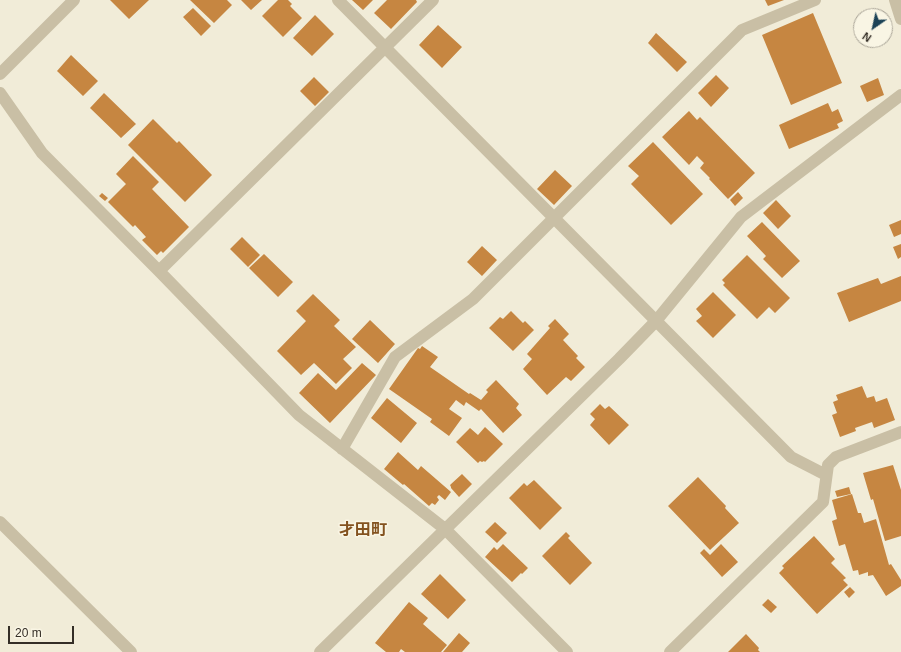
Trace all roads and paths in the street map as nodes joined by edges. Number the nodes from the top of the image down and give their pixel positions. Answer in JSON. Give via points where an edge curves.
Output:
{"nodes":[{"id":1,"x":74,"y":0,"type":"edge"},
{"id":2,"x":338,"y":0,"type":"edge"},
{"id":3,"x":433,"y":0,"type":"edge"},
{"id":4,"x":815,"y":0,"type":"edge"},
{"id":5,"x":895,"y":0,"type":"edge"},
{"id":6,"x":901,"y":19,"type":"edge"},
{"id":7,"x":385,"y":48,"type":"junction"},
{"id":8,"x":0,"y":74,"type":"edge"},
{"id":9,"x":0,"y":93,"type":"edge"},
{"id":10,"x":901,"y":95,"type":"edge"},
{"id":11,"x":554,"y":218,"type":"junction"},
{"id":12,"x":159,"y":271,"type":"junction"},
{"id":13,"x":656,"y":321,"type":"junction"},
{"id":14,"x":901,"y":432,"type":"edge"},
{"id":15,"x":342,"y":448,"type":"junction"},
{"id":16,"x":826,"y":475,"type":"junction"},
{"id":17,"x":0,"y":522,"type":"edge"},
{"id":18,"x":445,"y":529,"type":"junction"},
{"id":19,"x":131,"y":652,"type":"edge"},
{"id":20,"x":320,"y":652,"type":"edge"},
{"id":21,"x":567,"y":652,"type":"edge"},
{"id":22,"x":670,"y":652,"type":"edge"}],
"edges":[{"from":1,"to":8,"type":"street"},
{"from":2,"to":7,"type":"street"},
{"from":3,"to":7,"type":"street"},
{"from":4,"to":11,"type":"street","via":[[742,30]]},
{"from":5,"to":6,"type":"street"},
{"from":7,"to":11,"type":"street"},
{"from":7,"to":12,"type":"street"},
{"from":9,"to":12,"type":"street","via":[[42,153]]},
{"from":10,"to":13,"type":"street","via":[[741,217]]},
{"from":11,"to":13,"type":"street"},
{"from":11,"to":15,"type":"street","via":[[473,299],[395,357]]},
{"from":12,"to":15,"type":"street","via":[[299,415]]},
{"from":13,"to":16,"type":"street","via":[[791,458]]},
{"from":13,"to":18,"type":"street"},
{"from":14,"to":16,"type":"street","via":[[836,457],[828,465]]},
{"from":15,"to":18,"type":"street"},
{"from":16,"to":22,"type":"street","via":[[823,502]]},
{"from":17,"to":19,"type":"street"},
{"from":18,"to":20,"type":"street"},
{"from":18,"to":21,"type":"street"}]}
